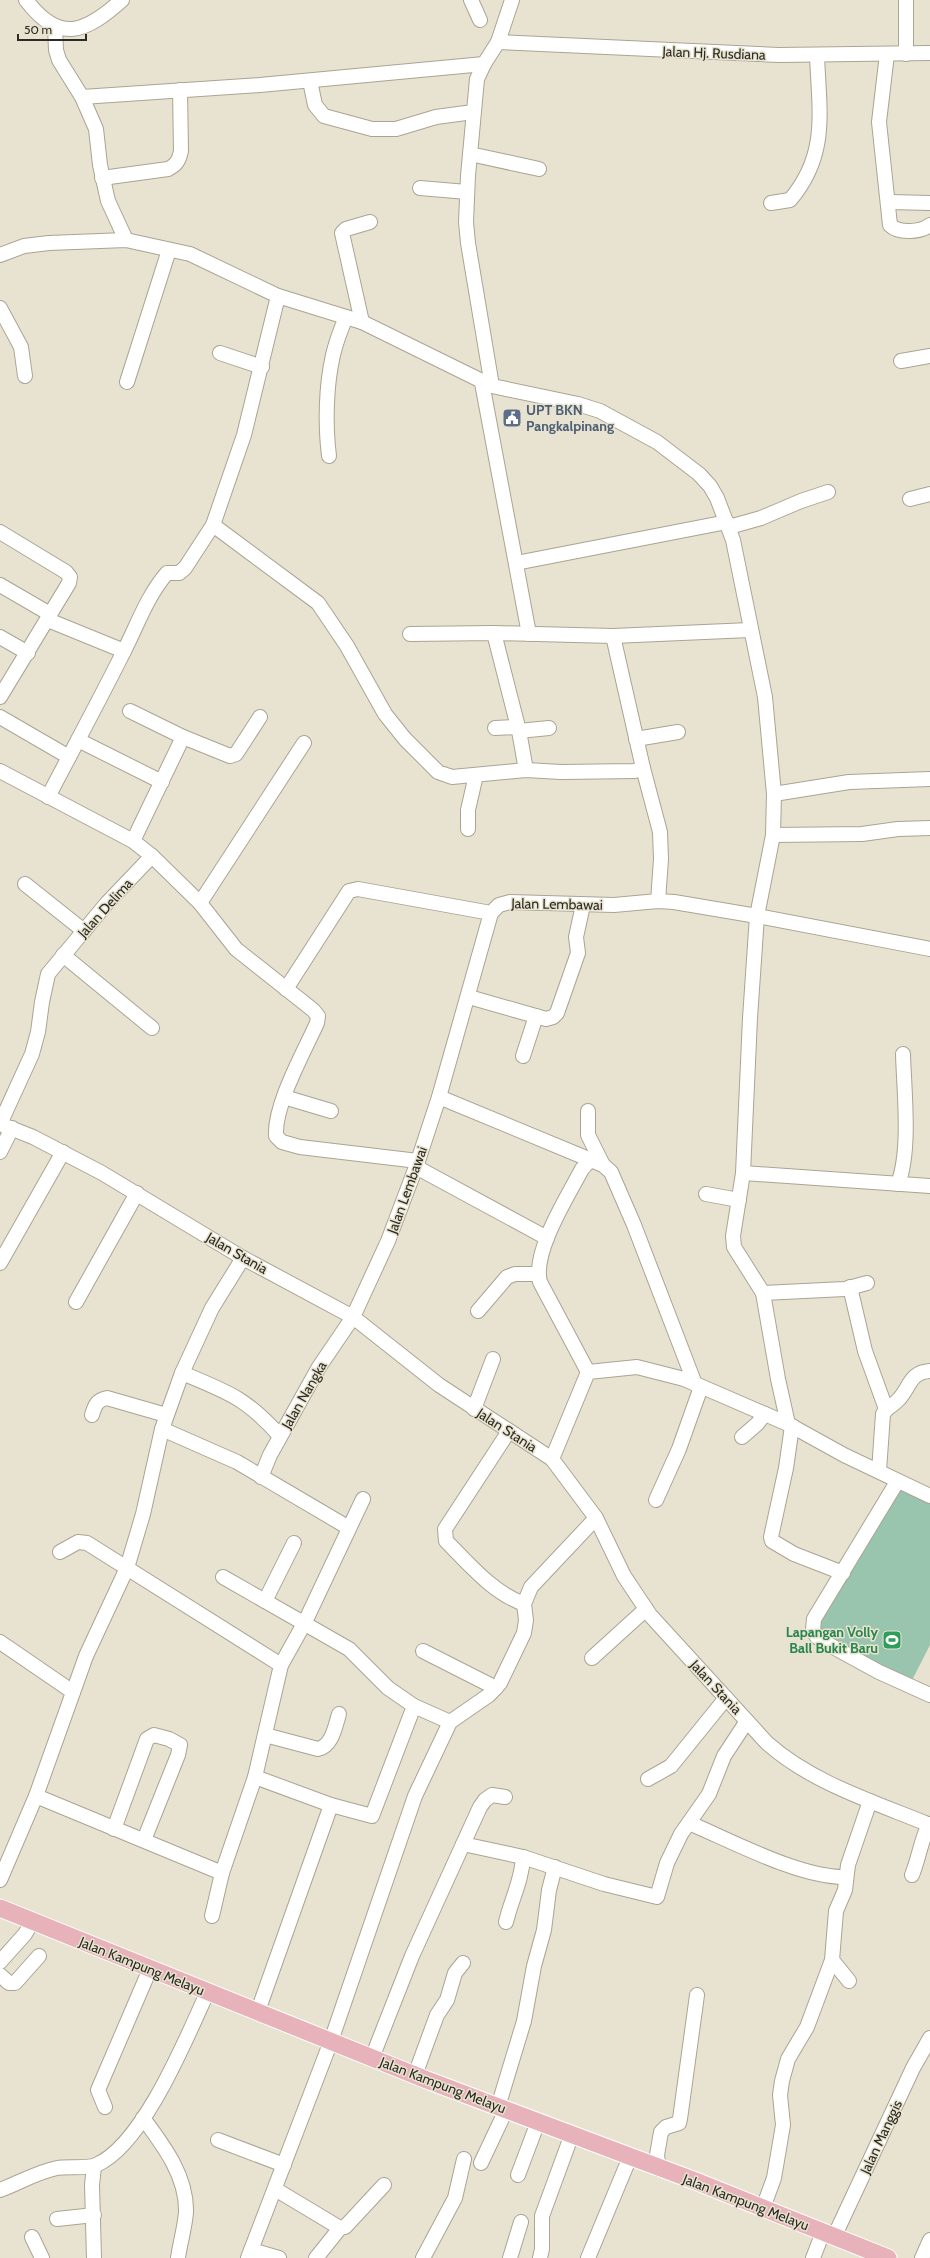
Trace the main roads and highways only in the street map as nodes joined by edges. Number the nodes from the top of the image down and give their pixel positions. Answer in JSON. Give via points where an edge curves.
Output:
{"nodes":[{"id":1,"x":0,"y":1908,"type":"edge"},
{"id":2,"x":880,"y":2256,"type":"edge"}],
"edges":[{"from":1,"to":2,"type":"main road","name":"Jalan Kampung Melayu","via":[[207,1993],[763,2208]]}]}
